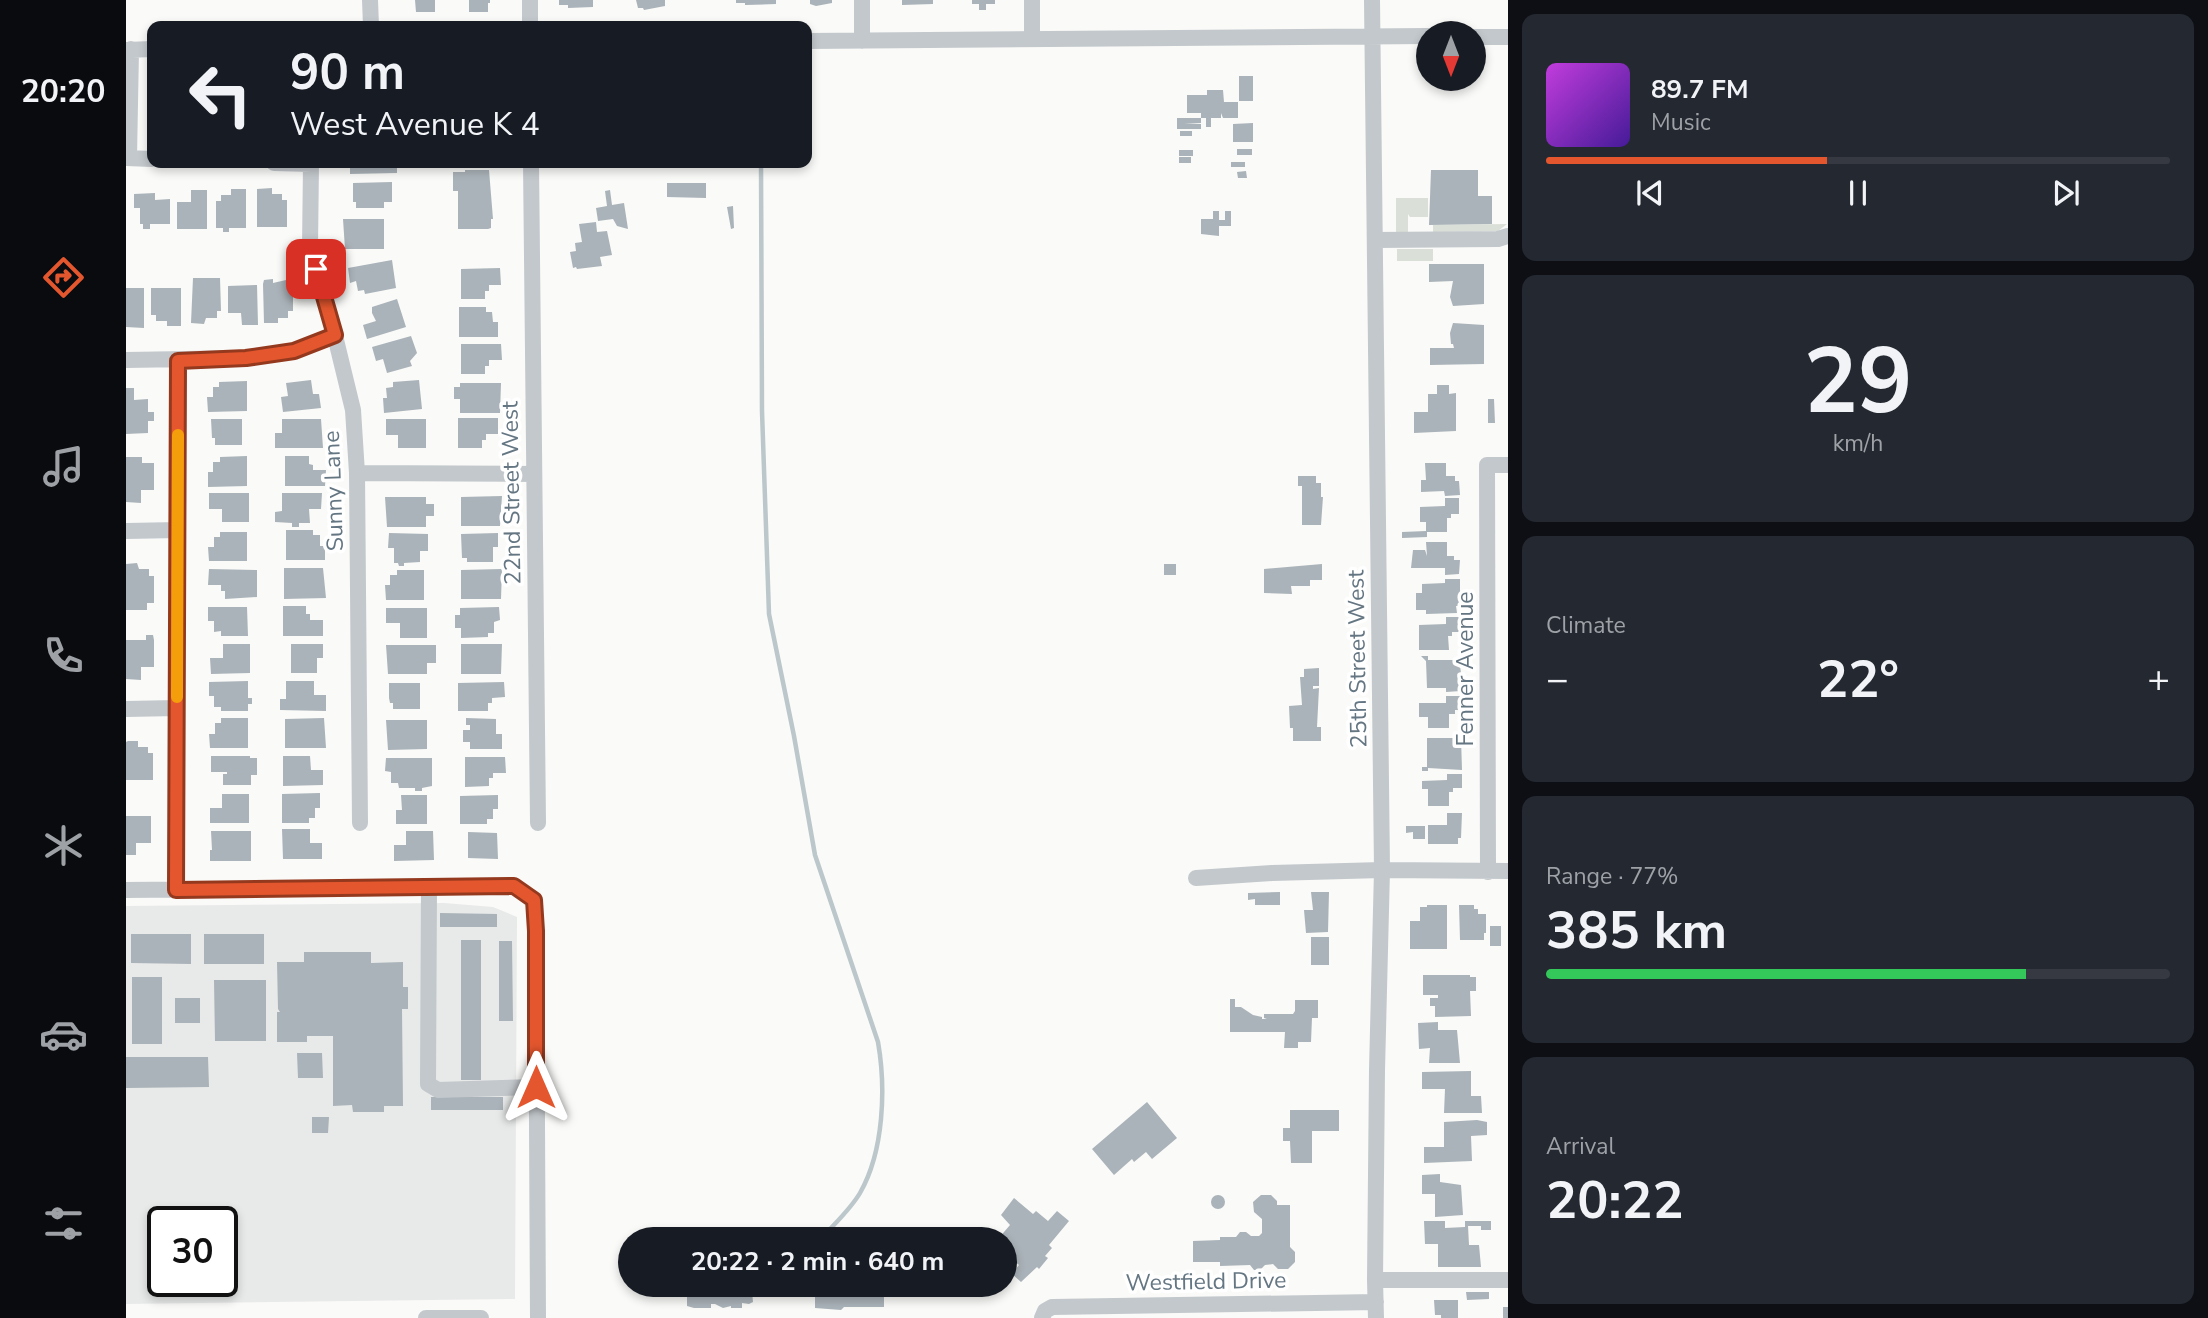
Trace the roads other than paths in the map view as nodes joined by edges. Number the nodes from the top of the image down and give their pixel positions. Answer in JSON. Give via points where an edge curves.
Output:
{"nodes":[{"id":1,"x":370,"y":0,"type":"edge"},
{"id":2,"x":530,"y":0,"type":"edge"},
{"id":3,"x":862,"y":0,"type":"edge"},
{"id":4,"x":1032,"y":0,"type":"edge"},
{"id":5,"x":1372,"y":0,"type":"edge"},
{"id":6,"x":370,"y":21,"type":"edge"},
{"id":7,"x":530,"y":21,"type":"edge"},
{"id":8,"x":1372,"y":36,"type":"junction"},
{"id":9,"x":1416,"y":36,"type":"edge"},
{"id":10,"x":1486,"y":37,"type":"edge"},
{"id":11,"x":1508,"y":37,"type":"edge"},
{"id":12,"x":1031,"y":39,"type":"junction"},
{"id":13,"x":812,"y":41,"type":"edge"},
{"id":14,"x":862,"y":41,"type":"junction"},
{"id":15,"x":129,"y":49,"type":"edge"},
{"id":16,"x":147,"y":49,"type":"edge"},
{"id":17,"x":128,"y":158,"type":"edge"},
{"id":18,"x":147,"y":159,"type":"edge"},
{"id":19,"x":311,"y":168,"type":"edge"},
{"id":20,"x":531,"y":168,"type":"edge"},
{"id":21,"x":1508,"y":236,"type":"edge"},
{"id":22,"x":1376,"y":240,"type":"junction"},
{"id":23,"x":335,"y":335,"type":"junction"},
{"id":24,"x":126,"y":360,"type":"edge"},
{"id":25,"x":178,"y":361,"type":"junction"},
{"id":26,"x":1508,"y":465,"type":"edge"},
{"id":27,"x":357,"y":473,"type":"junction"},
{"id":28,"x":533,"y":474,"type":"junction"},
{"id":29,"x":178,"y":530,"type":"junction"},
{"id":30,"x":126,"y":531,"type":"edge"},
{"id":31,"x":177,"y":708,"type":"junction"},
{"id":32,"x":126,"y":709,"type":"edge"},
{"id":33,"x":360,"y":823,"type":"dead end"},
{"id":34,"x":538,"y":823,"type":"dead end"},
{"id":35,"x":1382,"y":870,"type":"junction"},
{"id":36,"x":1508,"y":871,"type":"edge"},
{"id":37,"x":1488,"y":872,"type":"junction"},
{"id":38,"x":1196,"y":878,"type":"dead end"},
{"id":39,"x":429,"y":887,"type":"junction"},
{"id":40,"x":126,"y":890,"type":"edge"},
{"id":41,"x":176,"y":890,"type":"junction"},
{"id":42,"x":536,"y":1087,"type":"junction"},
{"id":43,"x":1375,"y":1280,"type":"junction"},
{"id":44,"x":1508,"y":1280,"type":"edge"},
{"id":45,"x":1376,"y":1310,"type":"edge"},
{"id":46,"x":426,"y":1318,"type":"edge"},
{"id":47,"x":471,"y":1318,"type":"edge"},
{"id":48,"x":481,"y":1318,"type":"edge"},
{"id":49,"x":538,"y":1318,"type":"edge"},
{"id":50,"x":1042,"y":1318,"type":"edge"}],
"edges":[{"from":1,"to":6,"type":"street"},
{"from":2,"to":7,"type":"street"},
{"from":3,"to":14,"type":"street"},
{"from":4,"to":12,"type":"street"},
{"from":5,"to":8,"type":"street","name":"25th Street West"},
{"from":8,"to":9,"type":"street"},
{"from":8,"to":12,"type":"street"},
{"from":8,"to":22,"type":"street","name":"25th Street West"},
{"from":10,"to":11,"type":"street"},
{"from":12,"to":14,"type":"street"},
{"from":13,"to":14,"type":"street"},
{"from":15,"to":16,"type":"street"},
{"from":15,"to":17,"type":"street"},
{"from":17,"to":18,"type":"street"},
{"from":19,"to":23,"type":"street","name":"Sunny Lane","via":[[310,247]]},
{"from":20,"to":28,"type":"street","name":"22nd Street West"},
{"from":21,"to":22,"type":"street"},
{"from":22,"to":35,"type":"street","name":"25th Street West"},
{"from":23,"to":25,"type":"street","via":[[294,351]]},
{"from":23,"to":27,"type":"street","name":"Sunny Lane","via":[[353,410]]},
{"from":24,"to":25,"type":"street"},
{"from":25,"to":29,"type":"street"},
{"from":26,"to":37,"type":"street","name":"Fenner Avenue","via":[[1487,465]]},
{"from":27,"to":28,"type":"street"},
{"from":27,"to":33,"type":"street","name":"Sunny Lane"},
{"from":28,"to":34,"type":"street","name":"22nd Street West"},
{"from":29,"to":30,"type":"street"},
{"from":29,"to":31,"type":"street"},
{"from":31,"to":32,"type":"street"},
{"from":31,"to":41,"type":"street"},
{"from":35,"to":37,"type":"street"},
{"from":35,"to":38,"type":"street"},
{"from":35,"to":43,"type":"street","name":"25th Street West"},
{"from":36,"to":37,"type":"street"},
{"from":39,"to":41,"type":"street"},
{"from":39,"to":42,"type":"street","via":[[514,886],[534,900]]},
{"from":39,"to":42,"type":"street","via":[[428,1084],[438,1090]]},
{"from":40,"to":41,"type":"street"},
{"from":42,"to":49,"type":"street"},
{"from":43,"to":44,"type":"street"},
{"from":43,"to":45,"type":"street","name":"25th Street West"},
{"from":45,"to":50,"type":"street","name":"Westfield Drive","via":[[1052,1307]]},
{"from":46,"to":47,"type":"street"},
{"from":47,"to":48,"type":"street"}]}
